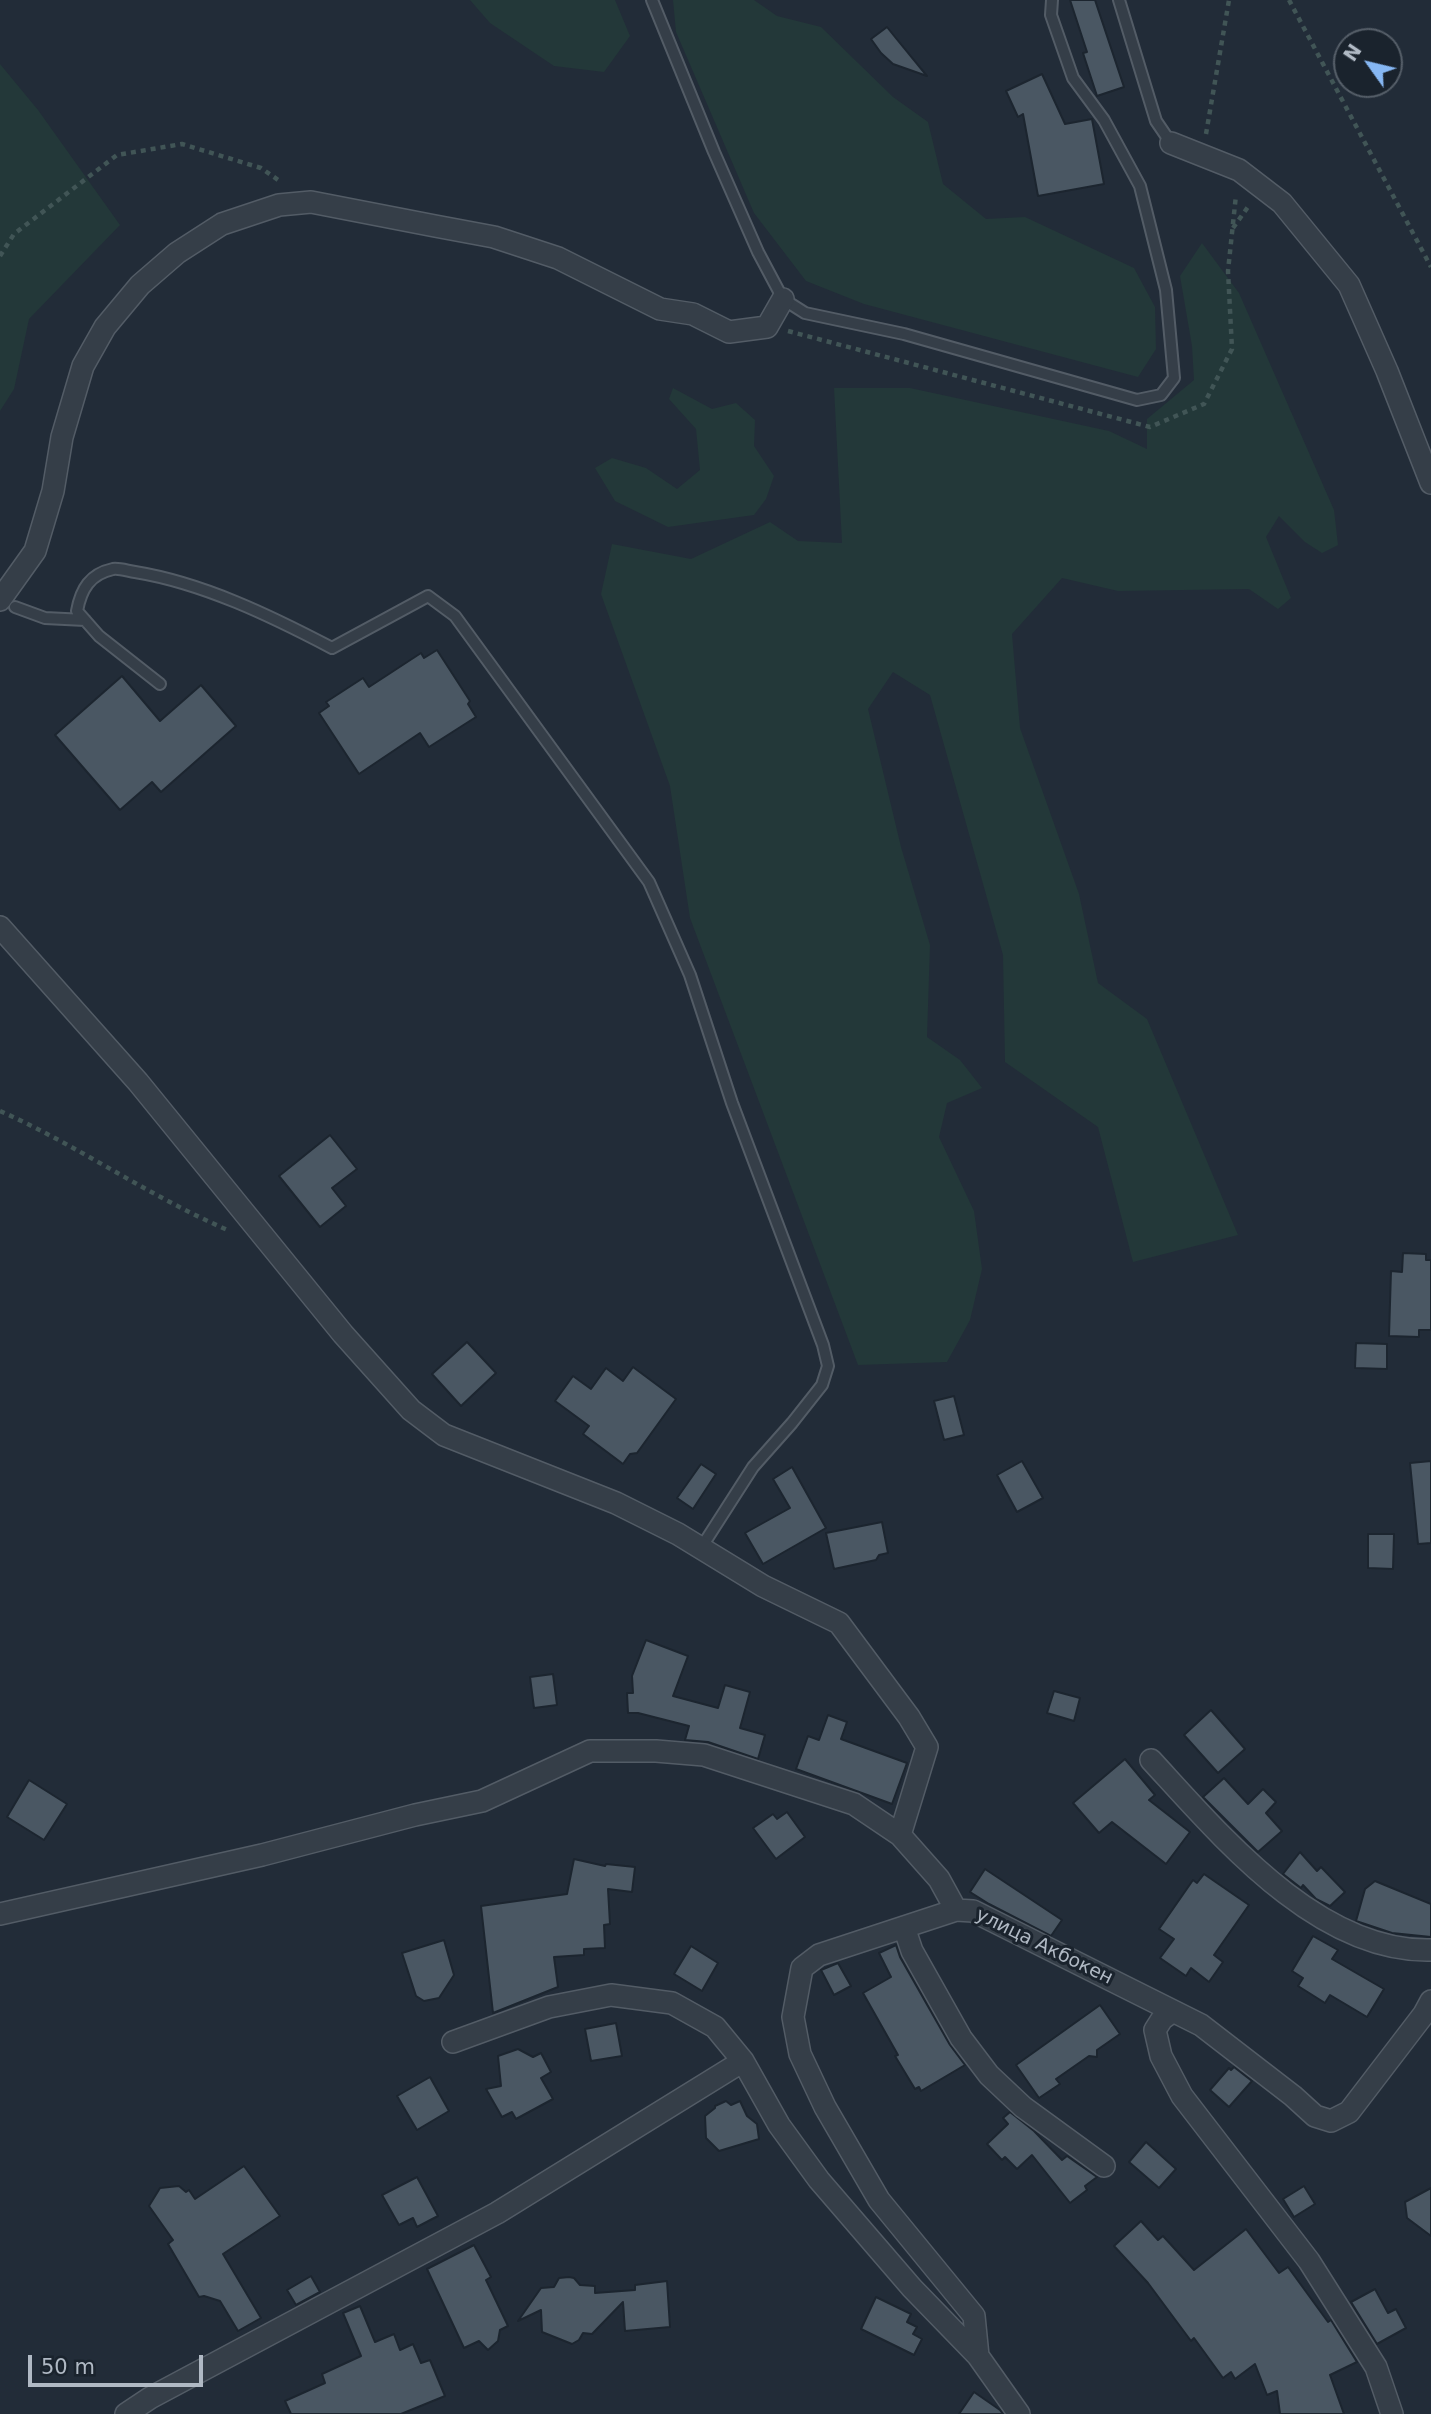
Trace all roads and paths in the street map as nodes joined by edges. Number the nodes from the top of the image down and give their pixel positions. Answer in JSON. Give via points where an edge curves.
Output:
{"nodes":[{"id":1,"x":652,"y":0,"type":"edge"},
{"id":2,"x":1052,"y":0,"type":"edge"},
{"id":3,"x":1119,"y":0,"type":"edge"},
{"id":4,"x":1229,"y":0,"type":"edge"},
{"id":5,"x":1289,"y":0,"type":"edge"},
{"id":6,"x":1171,"y":143,"type":"joint"},
{"id":7,"x":1202,"y":156,"type":"junction"},
{"id":8,"x":1239,"y":170,"type":"junction"},
{"id":9,"x":1261,"y":187,"type":"junction"},
{"id":10,"x":311,"y":202,"type":"junction"},
{"id":11,"x":1232,"y":229,"type":"junction"},
{"id":12,"x":0,"y":256,"type":"edge"},
{"id":13,"x":1431,"y":267,"type":"edge"},
{"id":14,"x":783,"y":299,"type":"junction"},
{"id":15,"x":767,"y":327,"type":"junction"},
{"id":16,"x":1431,"y":483,"type":"edge"},
{"id":17,"x":5,"y":602,"type":"edge"},
{"id":18,"x":85,"y":620,"type":"junction"},
{"id":19,"x":160,"y":684,"type":"dead end"},
{"id":20,"x":0,"y":927,"type":"edge"},
{"id":21,"x":0,"y":1111,"type":"edge"},
{"id":22,"x":273,"y":1249,"type":"junction"},
{"id":23,"x":701,"y":1548,"type":"junction"},
{"id":24,"x":1151,"y":1760,"type":"dead end"},
{"id":25,"x":900,"y":1835,"type":"junction"},
{"id":26,"x":956,"y":1910,"type":"junction"},
{"id":27,"x":0,"y":1914,"type":"edge"},
{"id":28,"x":904,"y":1927,"type":"junction"},
{"id":29,"x":1431,"y":1950,"type":"edge"},
{"id":30,"x":1431,"y":2001,"type":"edge"},
{"id":31,"x":1173,"y":2011,"type":"junction"},
{"id":32,"x":453,"y":2042,"type":"dead end"},
{"id":33,"x":743,"y":2061,"type":"junction"},
{"id":34,"x":1104,"y":2166,"type":"dead end"},
{"id":35,"x":978,"y":2357,"type":"junction"},
{"id":36,"x":126,"y":2414,"type":"edge"},
{"id":37,"x":1019,"y":2414,"type":"edge"},
{"id":38,"x":1392,"y":2414,"type":"edge"}],
"edges":[{"from":1,"to":14,"type":"lane","via":[[714,152]]},
{"from":2,"to":14,"type":"lane","via":[[1051,15],[1073,78],[1104,120],[1140,186],[1166,290],[1174,378],[1161,395],[1137,400],[904,334],[804,313]]},
{"from":3,"to":6,"type":"lane","via":[[1156,121]]},
{"from":4,"to":7,"type":"path"},
{"from":5,"to":13,"type":"path"},
{"from":6,"to":7,"type":"street"},
{"from":7,"to":8,"type":"street"},
{"from":8,"to":9,"type":"street"},
{"from":8,"to":11,"type":"path"},
{"from":9,"to":11,"type":"path"},
{"from":9,"to":16,"type":"street","via":[[1282,203],[1349,285]]},
{"from":10,"to":12,"type":"path","via":[[261,168],[182,144],[117,155],[14,234]]},
{"from":10,"to":15,"type":"street","via":[[494,237],[558,258],[660,309],[693,314],[729,332]]},
{"from":10,"to":17,"type":"street","via":[[279,205],[222,224],[177,253],[140,285],[105,327],[83,366],[35,551]]},
{"from":11,"to":15,"type":"path","via":[[1228,271],[1232,349],[1204,404],[1150,427]]},
{"from":14,"to":15,"type":"street"},
{"from":17,"to":18,"type":"lane","via":[[45,618]]},
{"from":18,"to":19,"type":"lane"},
{"from":18,"to":23,"type":"lane","via":[[78,611],[80,592],[92,579],[114,568],[205,591],[332,648],[428,596],[455,617],[649,882],[690,975],[828,1366],[822,1385],[752,1467]]},
{"from":20,"to":22,"type":"street","via":[[138,1082]]},
{"from":21,"to":22,"type":"path","via":[[160,1198]]},
{"from":22,"to":23,"type":"street","via":[[411,1410],[444,1435],[617,1503]]},
{"from":23,"to":25,"type":"street","via":[[763,1586],[839,1623],[909,1717],[927,1746]]},
{"from":24,"to":29,"type":"street","via":[[1275,1885],[1329,1922],[1372,1942]]},
{"from":25,"to":26,"type":"street","via":[[939,1879]]},
{"from":25,"to":27,"type":"street","via":[[854,1804],[704,1755],[590,1751],[482,1801]]},
{"from":26,"to":28,"type":"street","name":"улица Акбокен"},
{"from":26,"to":31,"type":"street","name":"улица Акбокен","via":[[973,1911]]},
{"from":28,"to":34,"type":"street","via":[[912,1951],[961,2038],[989,2075],[1023,2107]]},
{"from":28,"to":35,"type":"street","name":"улица Акбокен","via":[[819,1955],[802,1968],[793,2017],[800,2054],[879,2200],[974,2315]]},
{"from":30,"to":31,"type":"street","name":"улица Акбокен","via":[[1349,2112],[1331,2121],[1315,2116],[1201,2025]]},
{"from":31,"to":38,"type":"street","via":[[1155,2030],[1167,2069],[1182,2096],[1309,2261],[1376,2367]]},
{"from":32,"to":33,"type":"street","via":[[549,2007],[611,1995],[672,2003],[715,2027]]},
{"from":33,"to":35,"type":"street","via":[[779,2125],[819,2180]]},
{"from":33,"to":36,"type":"street","via":[[497,2213]]},
{"from":35,"to":37,"type":"street"}]}
